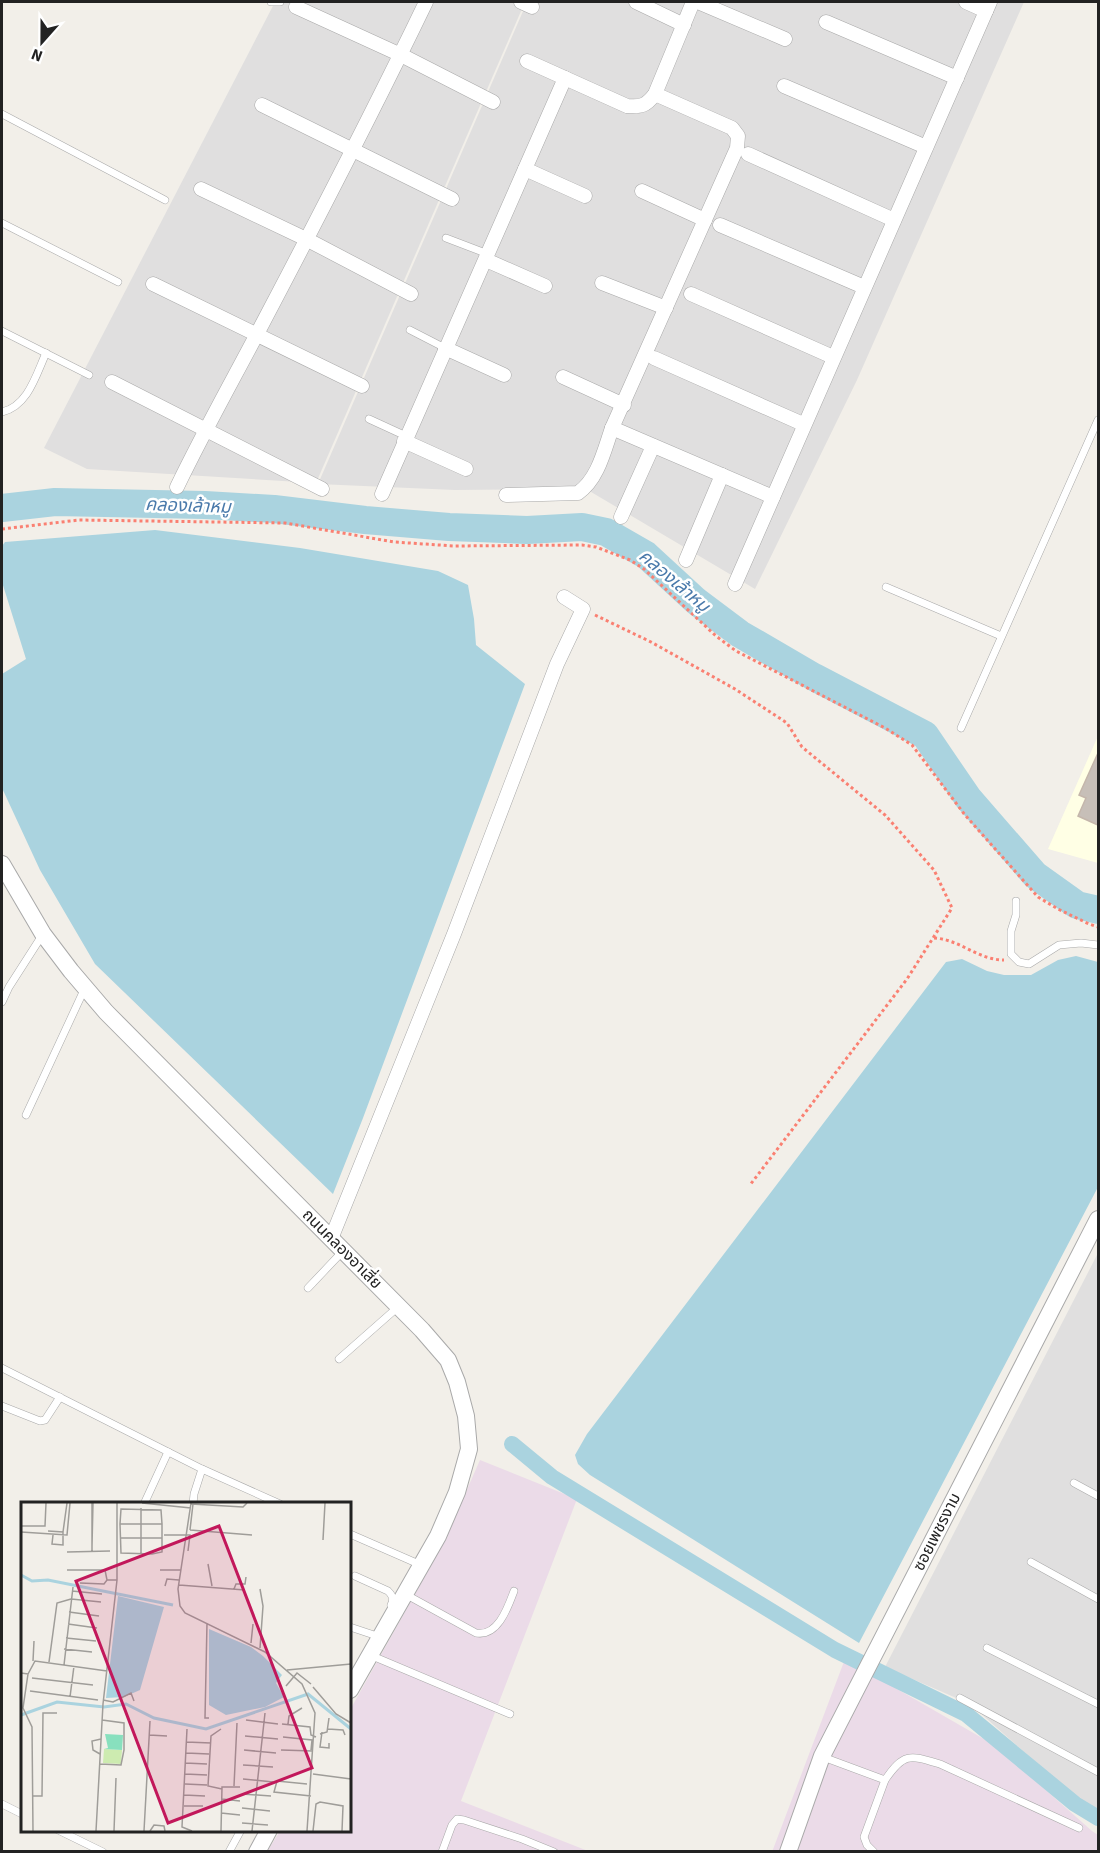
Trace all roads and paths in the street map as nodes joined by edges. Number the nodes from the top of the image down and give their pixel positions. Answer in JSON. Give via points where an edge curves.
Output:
{"nodes":[{"id":1,"x":270,"y":2,"type":"edge"},
{"id":2,"x":280,"y":2,"type":"edge"},
{"id":3,"x":426,"y":2,"type":"edge"},
{"id":4,"x":636,"y":2,"type":"edge"},
{"id":5,"x":695,"y":2,"type":"edge"},
{"id":6,"x":966,"y":2,"type":"edge"},
{"id":7,"x":988,"y":6,"type":"edge"},
{"id":8,"x":296,"y":7,"type":"dead end"},
{"id":9,"x":826,"y":22,"type":"dead end"},
{"id":10,"x":684,"y":25,"type":"junction"},
{"id":11,"x":785,"y":39,"type":"dead end"},
{"id":12,"x":400,"y":55,"type":"junction"},
{"id":13,"x":527,"y":61,"type":"dead end"},
{"id":14,"x":565,"y":78,"type":"junction"},
{"id":15,"x":957,"y":78,"type":"junction"},
{"id":16,"x":784,"y":86,"type":"dead end"},
{"id":17,"x":655,"y":94,"type":"junction"},
{"id":18,"x":493,"y":102,"type":"dead end"},
{"id":19,"x":262,"y":105,"type":"dead end"},
{"id":20,"x":2,"y":114,"type":"edge"},
{"id":21,"x":926,"y":147,"type":"junction"},
{"id":22,"x":353,"y":149,"type":"junction"},
{"id":23,"x":748,"y":154,"type":"dead end"},
{"id":24,"x":525,"y":169,"type":"junction"},
{"id":25,"x":201,"y":189,"type":"dead end"},
{"id":26,"x":642,"y":191,"type":"dead end"},
{"id":27,"x":585,"y":196,"type":"dead end"},
{"id":28,"x":452,"y":199,"type":"dead end"},
{"id":29,"x":165,"y":200,"type":"dead end"},
{"id":30,"x":705,"y":220,"type":"junction"},
{"id":31,"x":894,"y":220,"type":"junction"},
{"id":32,"x":2,"y":223,"type":"edge"},
{"id":33,"x":720,"y":225,"type":"dead end"},
{"id":34,"x":446,"y":238,"type":"dead end"},
{"id":35,"x":306,"y":239,"type":"junction"},
{"id":36,"x":487,"y":257,"type":"junction"},
{"id":37,"x":118,"y":282,"type":"dead end"},
{"id":38,"x":602,"y":283,"type":"dead end"},
{"id":39,"x":153,"y":284,"type":"dead end"},
{"id":40,"x":545,"y":286,"type":"dead end"},
{"id":41,"x":864,"y":287,"type":"junction"},
{"id":42,"x":411,"y":294,"type":"dead end"},
{"id":43,"x":691,"y":294,"type":"dead end"},
{"id":44,"x":666,"y":308,"type":"junction"},
{"id":45,"x":410,"y":330,"type":"dead end"},
{"id":46,"x":2,"y":331,"type":"edge"},
{"id":47,"x":256,"y":335,"type":"junction"},
{"id":48,"x":445,"y":348,"type":"junction"},
{"id":49,"x":46,"y":353,"type":"junction"},
{"id":50,"x":833,"y":357,"type":"junction"},
{"id":51,"x":654,"y":358,"type":"dead end"},
{"id":52,"x":89,"y":375,"type":"dead end"},
{"id":53,"x":504,"y":375,"type":"dead end"},
{"id":54,"x":563,"y":377,"type":"dead end"},
{"id":55,"x":112,"y":382,"type":"dead end"},
{"id":56,"x":362,"y":386,"type":"dead end"},
{"id":57,"x":624,"y":405,"type":"junction"},
{"id":58,"x":2,"y":412,"type":"edge"},
{"id":59,"x":369,"y":419,"type":"dead end"},
{"id":60,"x":1098,"y":420,"type":"edge"},
{"id":61,"x":803,"y":424,"type":"junction"},
{"id":62,"x":612,"y":428,"type":"junction"},
{"id":63,"x":204,"y":430,"type":"junction"},
{"id":64,"x":405,"y":439,"type":"junction"},
{"id":65,"x":653,"y":446,"type":"junction"},
{"id":66,"x":466,"y":470,"type":"dead end"},
{"id":67,"x":722,"y":475,"type":"junction"},
{"id":68,"x":177,"y":487,"type":"dead end"},
{"id":69,"x":322,"y":489,"type":"dead end"},
{"id":70,"x":382,"y":494,"type":"dead end"},
{"id":71,"x":506,"y":495,"type":"dead end"},
{"id":72,"x":773,"y":497,"type":"junction"},
{"id":73,"x":621,"y":517,"type":"dead end"},
{"id":74,"x":686,"y":560,"type":"dead end"},
{"id":75,"x":735,"y":584,"type":"dead end"},
{"id":76,"x":886,"y":587,"type":"dead end"},
{"id":77,"x":564,"y":597,"type":"dead end"},
{"id":78,"x":583,"y":609,"type":"junction"},
{"id":79,"x":1002,"y":636,"type":"junction"},
{"id":80,"x":961,"y":728,"type":"dead end"},
{"id":81,"x":2,"y":864,"type":"edge"},
{"id":82,"x":1016,"y":901,"type":"dead end"},
{"id":83,"x":43,"y":934,"type":"junction"},
{"id":84,"x":933,"y":938,"type":"junction"},
{"id":85,"x":1098,"y":945,"type":"edge"},
{"id":86,"x":1017,"y":961,"type":"junction"},
{"id":87,"x":86,"y":988,"type":"junction"},
{"id":88,"x":2,"y":1002,"type":"edge"},
{"id":89,"x":26,"y":1115,"type":"dead end"},
{"id":90,"x":750,"y":1185,"type":"dead end"},
{"id":91,"x":1098,"y":1219,"type":"edge"},
{"id":92,"x":331,"y":1239,"type":"junction"},
{"id":93,"x":344,"y":1251,"type":"junction"},
{"id":94,"x":308,"y":1288,"type":"dead end"},
{"id":95,"x":399,"y":1306,"type":"junction"},
{"id":96,"x":339,"y":1359,"type":"dead end"},
{"id":97,"x":2,"y":1368,"type":"edge"},
{"id":98,"x":60,"y":1397,"type":"junction"},
{"id":99,"x":2,"y":1406,"type":"edge"},
{"id":100,"x":168,"y":1452,"type":"junction"},
{"id":101,"x":202,"y":1469,"type":"junction"},
{"id":102,"x":1074,"y":1483,"type":"dead end"},
{"id":103,"x":1098,"y":1496,"type":"edge"},
{"id":104,"x":144,"y":1502,"type":"edge"},
{"id":105,"x":193,"y":1502,"type":"edge"},
{"id":106,"x":278,"y":1502,"type":"edge"},
{"id":107,"x":351,"y":1534,"type":"edge"},
{"id":108,"x":1031,"y":1562,"type":"dead end"},
{"id":109,"x":421,"y":1565,"type":"junction"},
{"id":110,"x":355,"y":1576,"type":"dead end"},
{"id":111,"x":514,"y":1591,"type":"dead end"},
{"id":112,"x":405,"y":1594,"type":"junction"},
{"id":113,"x":1098,"y":1599,"type":"edge"},
{"id":114,"x":392,"y":1616,"type":"junction"},
{"id":115,"x":351,"y":1627,"type":"edge"},
{"id":116,"x":380,"y":1637,"type":"junction"},
{"id":117,"x":987,"y":1648,"type":"dead end"},
{"id":118,"x":370,"y":1655,"type":"junction"},
{"id":119,"x":352,"y":1687,"type":"edge"},
{"id":120,"x":960,"y":1698,"type":"dead end"},
{"id":121,"x":1098,"y":1704,"type":"edge"},
{"id":122,"x":510,"y":1714,"type":"dead end"},
{"id":123,"x":822,"y":1756,"type":"junction"},
{"id":124,"x":1098,"y":1772,"type":"edge"},
{"id":125,"x":885,"y":1780,"type":"junction"},
{"id":126,"x":2,"y":1804,"type":"edge"},
{"id":127,"x":21,"y":1814,"type":"edge"},
{"id":128,"x":1079,"y":1828,"type":"dead end"},
{"id":129,"x":62,"y":1832,"type":"edge"},
{"id":130,"x":240,"y":1832,"type":"edge"},
{"id":131,"x":268,"y":1832,"type":"edge"},
{"id":132,"x":103,"y":1851,"type":"edge"},
{"id":133,"x":229,"y":1851,"type":"edge"},
{"id":134,"x":257,"y":1851,"type":"edge"},
{"id":135,"x":442,"y":1851,"type":"edge"},
{"id":136,"x":554,"y":1851,"type":"edge"},
{"id":137,"x":788,"y":1851,"type":"edge"},
{"id":138,"x":874,"y":1851,"type":"edge"}],
"edges":[{"from":1,"to":2,"type":"lane"},
{"from":3,"to":12,"type":"street"},
{"from":4,"to":10,"type":"street"},
{"from":5,"to":10,"type":"street"},
{"from":5,"to":11,"type":"street"},
{"from":6,"to":7,"type":"street"},
{"from":7,"to":15,"type":"street"},
{"from":8,"to":12,"type":"street"},
{"from":9,"to":15,"type":"street"},
{"from":10,"to":17,"type":"street"},
{"from":12,"to":18,"type":"street"},
{"from":12,"to":22,"type":"street"},
{"from":13,"to":14,"type":"street"},
{"from":14,"to":17,"type":"street","via":[[627,106],[647,104]]},
{"from":14,"to":24,"type":"street"},
{"from":15,"to":21,"type":"street"},
{"from":16,"to":21,"type":"street"},
{"from":17,"to":30,"type":"street","via":[[732,128],[738,136],[737,148]]},
{"from":19,"to":22,"type":"street"},
{"from":20,"to":29,"type":"lane"},
{"from":21,"to":31,"type":"street"},
{"from":22,"to":28,"type":"street"},
{"from":22,"to":35,"type":"street"},
{"from":23,"to":31,"type":"street"},
{"from":24,"to":27,"type":"street"},
{"from":24,"to":36,"type":"street"},
{"from":25,"to":35,"type":"street"},
{"from":26,"to":30,"type":"street"},
{"from":30,"to":44,"type":"street"},
{"from":31,"to":41,"type":"street"},
{"from":32,"to":37,"type":"lane"},
{"from":33,"to":41,"type":"street"},
{"from":34,"to":36,"type":"lane"},
{"from":35,"to":42,"type":"street"},
{"from":35,"to":47,"type":"street"},
{"from":36,"to":40,"type":"street"},
{"from":36,"to":48,"type":"street"},
{"from":38,"to":44,"type":"street"},
{"from":39,"to":47,"type":"street"},
{"from":41,"to":50,"type":"street"},
{"from":43,"to":50,"type":"street"},
{"from":44,"to":57,"type":"street"},
{"from":45,"to":48,"type":"lane"},
{"from":46,"to":49,"type":"lane"},
{"from":47,"to":56,"type":"street"},
{"from":47,"to":63,"type":"street"},
{"from":48,"to":53,"type":"street"},
{"from":48,"to":64,"type":"street"},
{"from":49,"to":52,"type":"lane"},
{"from":49,"to":58,"type":"lane","via":[[18,405]]},
{"from":50,"to":61,"type":"street"},
{"from":51,"to":61,"type":"street"},
{"from":54,"to":57,"type":"street"},
{"from":55,"to":63,"type":"street"},
{"from":57,"to":62,"type":"street"},
{"from":59,"to":64,"type":"lane"},
{"from":60,"to":79,"type":"lane"},
{"from":61,"to":72,"type":"street"},
{"from":62,"to":65,"type":"street"},
{"from":62,"to":71,"type":"street","via":[[594,476],[578,493]]},
{"from":63,"to":68,"type":"street"},
{"from":63,"to":69,"type":"street"},
{"from":64,"to":66,"type":"street"},
{"from":64,"to":70,"type":"street"},
{"from":65,"to":67,"type":"street"},
{"from":65,"to":73,"type":"street"},
{"from":67,"to":72,"type":"street"},
{"from":67,"to":74,"type":"street"},
{"from":72,"to":75,"type":"street"},
{"from":76,"to":79,"type":"lane"},
{"from":77,"to":78,"type":"street"},
{"from":78,"to":84,"type":"path","via":[[651,642],[787,723],[802,747],[885,814],[934,870],[952,908]]},
{"from":78,"to":92,"type":"street","via":[[557,664]]},
{"from":79,"to":80,"type":"lane"},
{"from":81,"to":83,"type":"street","name":"ถนนคลองอาเสี่ย"},
{"from":82,"to":86,"type":"lane","via":[[1011,954]]},
{"from":83,"to":87,"type":"street","name":"ถนนคลองอาเสี่ย"},
{"from":83,"to":88,"type":"lane"},
{"from":84,"to":86,"type":"path","via":[[943,938],[998,960]]},
{"from":84,"to":90,"type":"path","via":[[907,979]]},
{"from":85,"to":86,"type":"lane","via":[[1059,945],[1029,964]]},
{"from":87,"to":89,"type":"lane"},
{"from":87,"to":92,"type":"street","name":"ถนนคลองอาเสี่ย"},
{"from":91,"to":123,"type":"street","name":"ซอยเพชรงาม"},
{"from":92,"to":93,"type":"street","name":"ถนนคลองอาเสี่ย"},
{"from":93,"to":94,"type":"lane"},
{"from":93,"to":95,"type":"street","name":"ถนนคลองอาเสี่ย"},
{"from":95,"to":96,"type":"lane"},
{"from":95,"to":109,"type":"street","name":"ถนนคลองอาเสี่ย","via":[[448,1360],[466,1416],[469,1449],[457,1492]]},
{"from":97,"to":98,"type":"lane"},
{"from":98,"to":99,"type":"lane","via":[[45,1420],[40,1421]]},
{"from":98,"to":100,"type":"lane"},
{"from":100,"to":101,"type":"lane"},
{"from":100,"to":104,"type":"lane"},
{"from":101,"to":105,"type":"lane"},
{"from":101,"to":106,"type":"lane"},
{"from":102,"to":103,"type":"lane"},
{"from":107,"to":109,"type":"lane"},
{"from":108,"to":113,"type":"lane"},
{"from":109,"to":112,"type":"street","name":"ถนนคลองอาเสี่ย"},
{"from":110,"to":114,"type":"lane","via":[[392,1595]]},
{"from":111,"to":112,"type":"lane","via":[[502,1619],[482,1634]]},
{"from":112,"to":114,"type":"street","name":"ถนนคลองอาเสี่ย"},
{"from":114,"to":116,"type":"street","name":"ถนนคลองอาเสี่ย"},
{"from":115,"to":116,"type":"lane"},
{"from":116,"to":118,"type":"street","name":"ถนนคลองอาเสี่ย"},
{"from":117,"to":121,"type":"lane"},
{"from":118,"to":119,"type":"street","name":"ถนนคลองอาเสี่ย"},
{"from":118,"to":122,"type":"lane"},
{"from":120,"to":124,"type":"lane"},
{"from":123,"to":125,"type":"lane"},
{"from":123,"to":137,"type":"street","name":"ซอยเพชรงาม"},
{"from":125,"to":128,"type":"lane","via":[[903,1759],[917,1757]]},
{"from":125,"to":138,"type":"lane","via":[[864,1837]]},
{"from":126,"to":127,"type":"lane"},
{"from":129,"to":132,"type":"lane"},
{"from":130,"to":133,"type":"lane"},
{"from":131,"to":134,"type":"street"},
{"from":135,"to":136,"type":"lane","via":[[452,1825],[464,1820]]}]}
